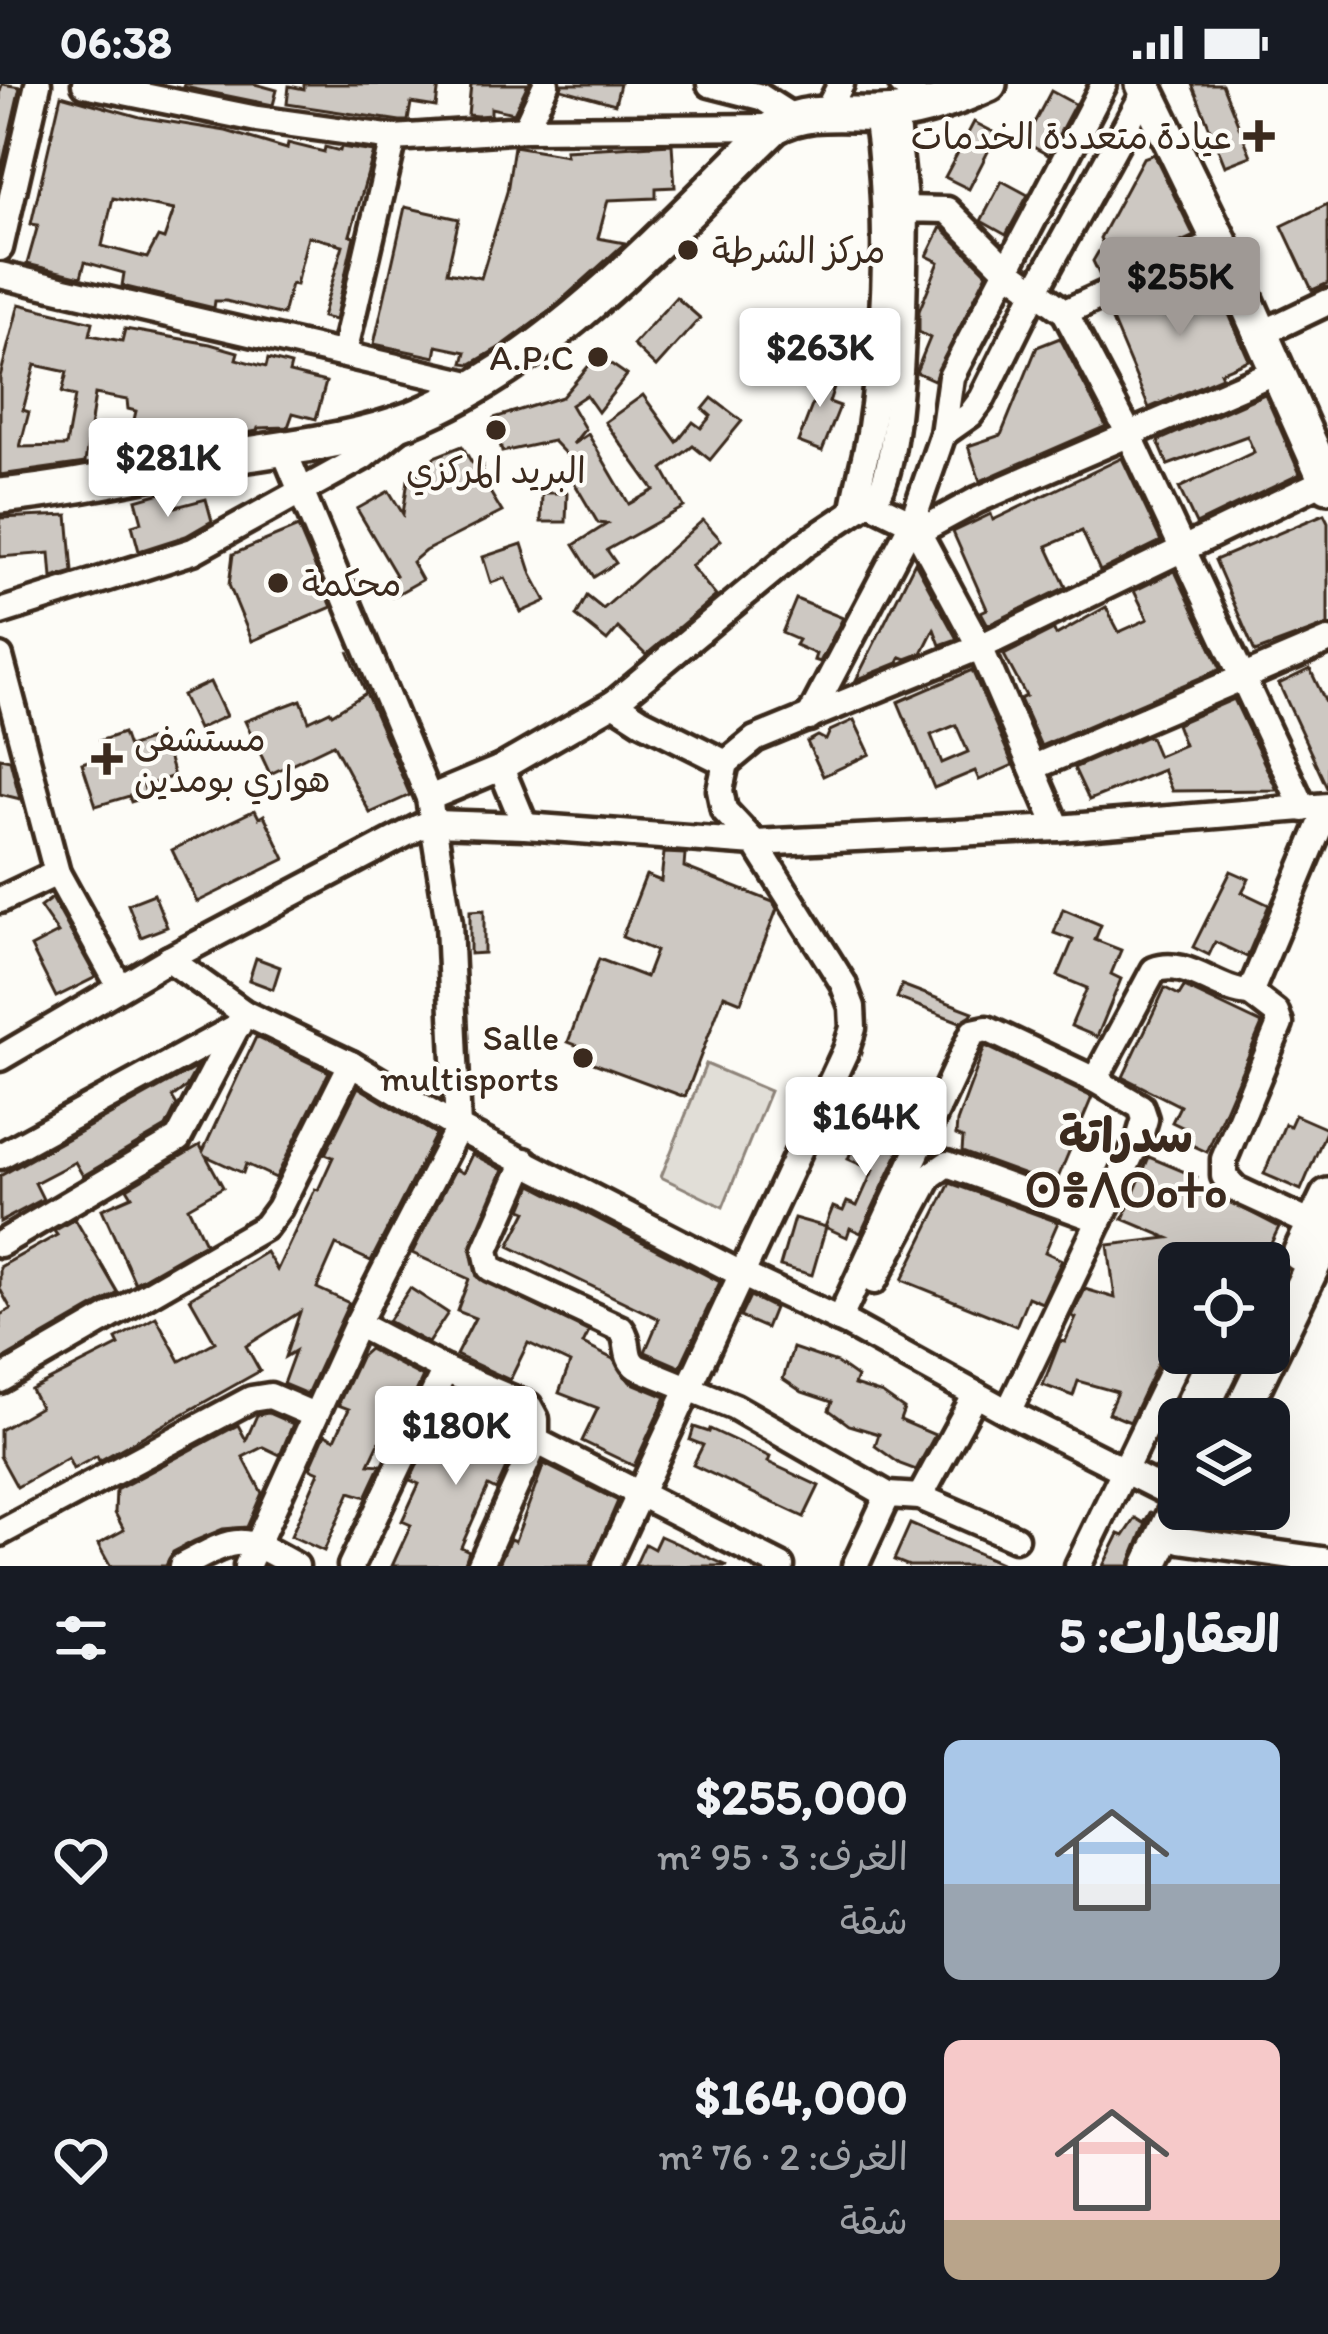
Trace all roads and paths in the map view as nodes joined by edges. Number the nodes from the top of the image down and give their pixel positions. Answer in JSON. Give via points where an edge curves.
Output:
{"nodes":[{"id":1,"x":38,"y":84,"type":"edge"},
{"id":2,"x":85,"y":84,"type":"edge"},
{"id":3,"x":546,"y":84,"type":"edge"},
{"id":4,"x":710,"y":84,"type":"edge"},
{"id":5,"x":989,"y":84,"type":"edge"},
{"id":6,"x":1104,"y":84,"type":"edge"},
{"id":7,"x":1151,"y":86,"type":"edge"},
{"id":8,"x":900,"y":105,"type":"edge"},
{"id":9,"x":809,"y":111,"type":"edge"},
{"id":10,"x":525,"y":129,"type":"junction"},
{"id":11,"x":394,"y":138,"type":"junction"},
{"id":12,"x":905,"y":209,"type":"junction"},
{"id":13,"x":1220,"y":242,"type":"junction"},
{"id":14,"x":0,"y":248,"type":"edge"},
{"id":15,"x":1006,"y":268,"type":"junction"},
{"id":16,"x":0,"y":275,"type":"edge"},
{"id":17,"x":1036,"y":290,"type":"junction"},
{"id":18,"x":1328,"y":302,"type":"edge"},
{"id":19,"x":1065,"y":312,"type":"junction"},
{"id":20,"x":1268,"y":331,"type":"junction"},
{"id":21,"x":344,"y":353,"type":"junction"},
{"id":22,"x":1274,"y":372,"type":"junction"},
{"id":23,"x":473,"y":386,"type":"junction"},
{"id":24,"x":411,"y":418,"type":"junction"},
{"id":25,"x":943,"y":434,"type":"junction"},
{"id":26,"x":1129,"y":434,"type":"junction"},
{"id":27,"x":1328,"y":435,"type":"edge"},
{"id":28,"x":284,"y":448,"type":"junction"},
{"id":29,"x":1327,"y":482,"type":"edge"},
{"id":30,"x":304,"y":491,"type":"junction"},
{"id":31,"x":0,"y":496,"type":"edge"},
{"id":32,"x":859,"y":503,"type":"junction"},
{"id":33,"x":915,"y":527,"type":"junction"},
{"id":34,"x":1181,"y":550,"type":"junction"},
{"id":35,"x":0,"y":611,"type":"edge"},
{"id":36,"x":1328,"y":641,"type":"edge"},
{"id":37,"x":980,"y":647,"type":"junction"},
{"id":38,"x":0,"y":657,"type":"edge"},
{"id":39,"x":1244,"y":679,"type":"junction"},
{"id":40,"x":614,"y":703,"type":"junction"},
{"id":41,"x":809,"y":718,"type":"junction"},
{"id":42,"x":12,"y":744,"type":"edge"},
{"id":43,"x":726,"y":763,"type":"junction"},
{"id":44,"x":1034,"y":767,"type":"junction"},
{"id":45,"x":501,"y":768,"type":"junction"},
{"id":46,"x":1320,"y":807,"type":"edge"},
{"id":47,"x":431,"y":811,"type":"junction"},
{"id":48,"x":525,"y":826,"type":"junction"},
{"id":49,"x":1058,"y":828,"type":"junction"},
{"id":50,"x":754,"y":843,"type":"junction"},
{"id":51,"x":57,"y":873,"type":"junction"},
{"id":52,"x":0,"y":900,"type":"edge"},
{"id":53,"x":169,"y":959,"type":"junction"},
{"id":54,"x":120,"y":987,"type":"junction"},
{"id":55,"x":1250,"y":993,"type":"junction"},
{"id":56,"x":241,"y":1019,"type":"junction"},
{"id":57,"x":0,"y":1058,"type":"edge"},
{"id":58,"x":350,"y":1064,"type":"junction"},
{"id":59,"x":1095,"y":1080,"type":"junction"},
{"id":60,"x":458,"y":1128,"type":"junction"},
{"id":61,"x":0,"y":1156,"type":"edge"},
{"id":62,"x":525,"y":1161,"type":"junction"},
{"id":63,"x":1323,"y":1218,"type":"edge"},
{"id":64,"x":1100,"y":1220,"type":"junction"},
{"id":65,"x":0,"y":1244,"type":"edge"},
{"id":66,"x":743,"y":1275,"type":"junction"},
{"id":67,"x":1290,"y":1278,"type":"edge"},
{"id":68,"x":844,"y":1322,"type":"junction"},
{"id":69,"x":357,"y":1324,"type":"junction"},
{"id":70,"x":445,"y":1370,"type":"junction"},
{"id":71,"x":1171,"y":1374,"type":"edge"},
{"id":72,"x":0,"y":1381,"type":"edge"},
{"id":73,"x":690,"y":1387,"type":"junction"},
{"id":74,"x":976,"y":1394,"type":"junction"},
{"id":75,"x":1247,"y":1398,"type":"edge"},
{"id":76,"x":1008,"y":1412,"type":"junction"},
{"id":77,"x":314,"y":1415,"type":"junction"},
{"id":78,"x":536,"y":1441,"type":"junction"},
{"id":79,"x":1126,"y":1470,"type":"junction"},
{"id":80,"x":1158,"y":1489,"type":"edge"},
{"id":81,"x":642,"y":1493,"type":"junction"},
{"id":82,"x":888,"y":1495,"type":"junction"},
{"id":83,"x":920,"y":1497,"type":"junction"},
{"id":84,"x":1166,"y":1530,"type":"edge"},
{"id":85,"x":0,"y":1532,"type":"edge"},
{"id":86,"x":1015,"y":1538,"type":"dead end"},
{"id":87,"x":1181,"y":1538,"type":"edge"},
{"id":88,"x":252,"y":1555,"type":"edge"},
{"id":89,"x":1328,"y":1561,"type":"edge"},
{"id":90,"x":775,"y":1565,"type":"edge"},
{"id":91,"x":182,"y":1566,"type":"edge"},
{"id":92,"x":296,"y":1566,"type":"edge"},
{"id":93,"x":351,"y":1566,"type":"edge"},
{"id":94,"x":480,"y":1566,"type":"edge"},
{"id":95,"x":606,"y":1566,"type":"edge"},
{"id":96,"x":855,"y":1566,"type":"edge"},
{"id":97,"x":1078,"y":1566,"type":"edge"},
{"id":98,"x":1150,"y":1566,"type":"edge"}],
"edges":[{"from":1,"to":14,"type":"street"},
{"from":2,"to":11,"type":"street"},
{"from":3,"to":10,"type":"street"},
{"from":4,"to":9,"type":"street"},
{"from":5,"to":8,"type":"main road"},
{"from":6,"to":15,"type":"street"},
{"from":7,"to":13,"type":"main road"},
{"from":7,"to":17,"type":"street"},
{"from":7,"to":20,"type":"main road"},
{"from":8,"to":9,"type":"main road"},
{"from":8,"to":12,"type":"street"},
{"from":8,"to":32,"type":"street"},
{"from":9,"to":10,"type":"street"},
{"from":9,"to":23,"type":"main road","via":[[602,293]]},
{"from":10,"to":11,"type":"street"},
{"from":11,"to":21,"type":"street"},
{"from":12,"to":15,"type":"street","via":[[954,213]]},
{"from":12,"to":32,"type":"street","via":[[894,444],[885,485]]},
{"from":13,"to":19,"type":"street"},
{"from":13,"to":20,"type":"main road"},
{"from":15,"to":17,"type":"street"},
{"from":15,"to":25,"type":"street","via":[[951,377]]},
{"from":16,"to":21,"type":"street"},
{"from":17,"to":19,"type":"street"},
{"from":17,"to":25,"type":"street","via":[[982,399]]},
{"from":18,"to":20,"type":"street"},
{"from":19,"to":26,"type":"street"},
{"from":20,"to":22,"type":"main road"},
{"from":20,"to":27,"type":"main road"},
{"from":21,"to":23,"type":"street"},
{"from":22,"to":26,"type":"street"},
{"from":22,"to":29,"type":"main road"},
{"from":23,"to":24,"type":"main road"},
{"from":24,"to":28,"type":"main road"},
{"from":24,"to":30,"type":"street","via":[[364,458]]},
{"from":25,"to":33,"type":"street"},
{"from":26,"to":33,"type":"street"},
{"from":26,"to":34,"type":"street"},
{"from":28,"to":30,"type":"street"},
{"from":28,"to":31,"type":"main road"},
{"from":29,"to":34,"type":"street"},
{"from":30,"to":35,"type":"street","via":[[193,550]]},
{"from":30,"to":47,"type":"street"},
{"from":32,"to":33,"type":"street"},
{"from":32,"to":40,"type":"street"},
{"from":33,"to":37,"type":"street"},
{"from":33,"to":41,"type":"street"},
{"from":34,"to":37,"type":"street"},
{"from":34,"to":39,"type":"street"},
{"from":36,"to":39,"type":"street"},
{"from":37,"to":41,"type":"street"},
{"from":37,"to":44,"type":"street"},
{"from":38,"to":42,"type":"street"},
{"from":39,"to":44,"type":"street"},
{"from":39,"to":46,"type":"street"},
{"from":40,"to":43,"type":"street"},
{"from":40,"to":45,"type":"street"},
{"from":41,"to":43,"type":"street","via":[[755,739]]},
{"from":42,"to":51,"type":"street"},
{"from":43,"to":50,"type":"street","via":[[724,810]]},
{"from":44,"to":49,"type":"street"},
{"from":45,"to":47,"type":"street"},
{"from":45,"to":48,"type":"street"},
{"from":46,"to":49,"type":"street"},
{"from":46,"to":55,"type":"street"},
{"from":47,"to":48,"type":"street"},
{"from":47,"to":53,"type":"street","via":[[419,827]]},
{"from":47,"to":60,"type":"street","via":[[449,923]]},
{"from":48,"to":50,"type":"street"},
{"from":49,"to":50,"type":"street"},
{"from":50,"to":66,"type":"street","via":[[843,983],[853,1028]]},
{"from":51,"to":52,"type":"street"},
{"from":51,"to":54,"type":"street"},
{"from":53,"to":54,"type":"street"},
{"from":53,"to":56,"type":"street"},
{"from":54,"to":57,"type":"street"},
{"from":55,"to":59,"type":"street","via":[[1177,967],[1154,970]]},
{"from":55,"to":63,"type":"street","via":[[1280,1024],[1223,1175],[1236,1189]]},
{"from":56,"to":58,"type":"street"},
{"from":56,"to":61,"type":"street"},
{"from":56,"to":65,"type":"street","via":[[178,1139]]},
{"from":58,"to":60,"type":"street"},
{"from":58,"to":72,"type":"street","via":[[265,1227]]},
{"from":59,"to":64,"type":"street","via":[[1141,1107],[1145,1119]]},
{"from":59,"to":68,"type":"street","via":[[987,1029],[973,1032]]},
{"from":60,"to":62,"type":"street"},
{"from":60,"to":69,"type":"street"},
{"from":62,"to":66,"type":"street"},
{"from":62,"to":73,"type":"street","via":[[486,1250],[490,1268],[620,1329],[633,1364]]},
{"from":63,"to":67,"type":"main road"},
{"from":63,"to":75,"type":"main road"},
{"from":64,"to":68,"type":"street","via":[[956,1164],[941,1166]]},
{"from":64,"to":76,"type":"street"},
{"from":66,"to":68,"type":"street"},
{"from":66,"to":73,"type":"street"},
{"from":68,"to":74,"type":"street"},
{"from":69,"to":70,"type":"street"},
{"from":69,"to":77,"type":"street"},
{"from":70,"to":78,"type":"street","via":[[529,1406]]},
{"from":70,"to":93,"type":"street"},
{"from":71,"to":79,"type":"street"},
{"from":73,"to":81,"type":"street"},
{"from":73,"to":82,"type":"street"},
{"from":74,"to":76,"type":"street"},
{"from":74,"to":83,"type":"street"},
{"from":76,"to":79,"type":"street"},
{"from":77,"to":85,"type":"street","via":[[271,1396],[251,1399]]},
{"from":77,"to":88,"type":"street"},
{"from":78,"to":81,"type":"street"},
{"from":78,"to":94,"type":"street"},
{"from":79,"to":80,"type":"street"},
{"from":79,"to":97,"type":"street"},
{"from":81,"to":90,"type":"street"},
{"from":81,"to":95,"type":"street"},
{"from":82,"to":83,"type":"street"},
{"from":82,"to":96,"type":"street"},
{"from":83,"to":86,"type":"street"},
{"from":84,"to":98,"type":"main road"},
{"from":87,"to":89,"type":"street"},
{"from":88,"to":91,"type":"street","via":[[237,1540]]},
{"from":88,"to":92,"type":"street"}]}
